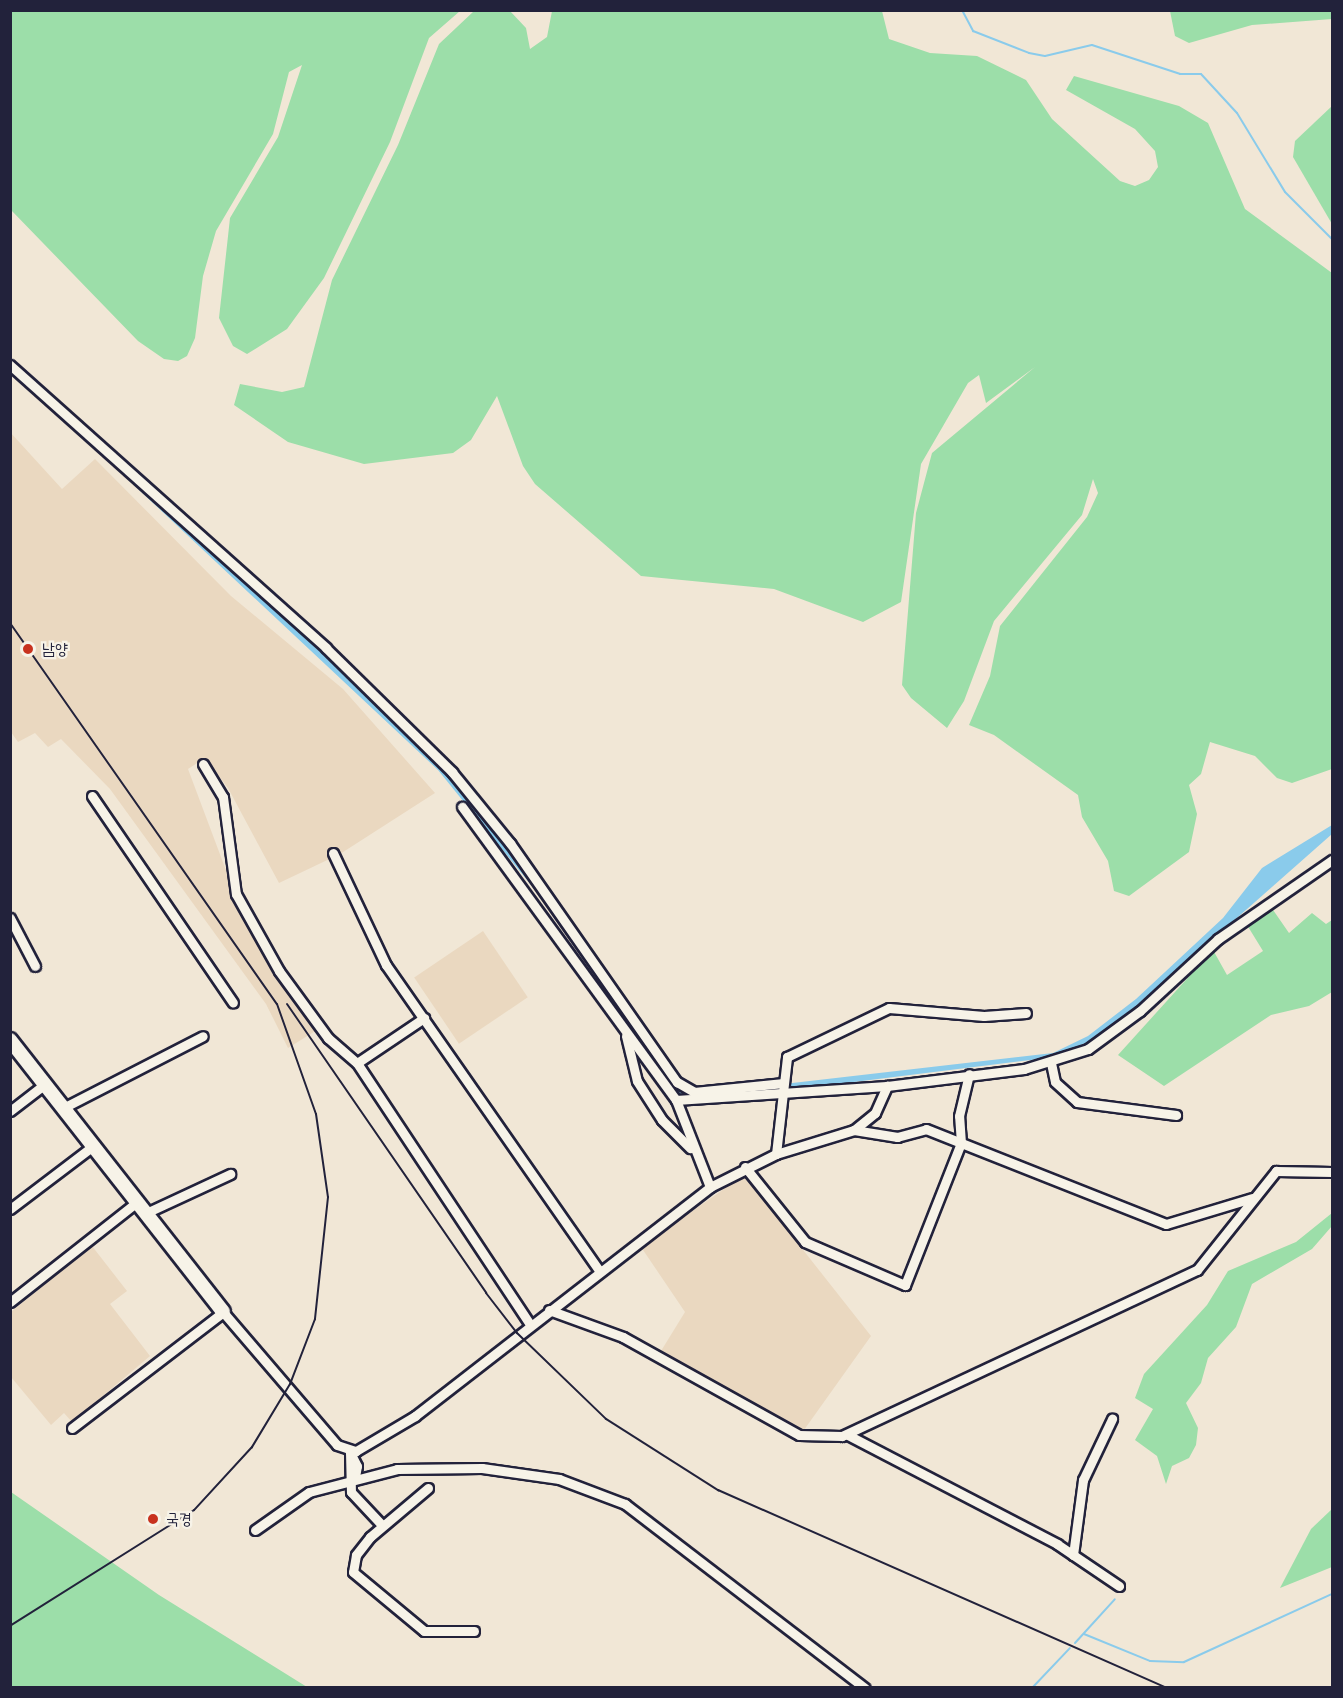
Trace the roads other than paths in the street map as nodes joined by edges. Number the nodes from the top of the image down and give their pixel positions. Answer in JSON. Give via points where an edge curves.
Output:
{"nodes":[{"id":1,"x":10,"y":365,"type":"edge"},
{"id":2,"x":203,"y":764,"type":"dead end"},
{"id":3,"x":92,"y":796,"type":"dead end"},
{"id":4,"x":462,"y":807,"type":"dead end"},
{"id":5,"x":333,"y":854,"type":"dead end"},
{"id":6,"x":1332,"y":860,"type":"edge"},
{"id":7,"x":10,"y":918,"type":"edge"},
{"id":8,"x":35,"y":966,"type":"dead end"},
{"id":9,"x":233,"y":1003,"type":"dead end"},
{"id":10,"x":1026,"y":1013,"type":"dead end"},
{"id":11,"x":424,"y":1018,"type":"junction"},
{"id":12,"x":626,"y":1034,"type":"junction"},
{"id":13,"x":203,"y":1036,"type":"dead end"},
{"id":14,"x":10,"y":1040,"type":"edge"},
{"id":15,"x":357,"y":1062,"type":"junction"},
{"id":16,"x":1051,"y":1064,"type":"junction"},
{"id":17,"x":969,"y":1074,"type":"junction"},
{"id":18,"x":45,"y":1084,"type":"junction"},
{"id":19,"x":887,"y":1086,"type":"junction"},
{"id":20,"x":784,"y":1088,"type":"junction"},
{"id":21,"x":675,"y":1100,"type":"junction"},
{"id":22,"x":63,"y":1108,"type":"junction"},
{"id":23,"x":10,"y":1111,"type":"edge"},
{"id":24,"x":1176,"y":1114,"type":"dead end"},
{"id":25,"x":854,"y":1130,"type":"junction"},
{"id":26,"x":961,"y":1143,"type":"junction"},
{"id":27,"x":93,"y":1146,"type":"junction"},
{"id":28,"x":692,"y":1150,"type":"junction"},
{"id":29,"x":776,"y":1154,"type":"junction"},
{"id":30,"x":745,"y":1167,"type":"junction"},
{"id":31,"x":1332,"y":1172,"type":"edge"},
{"id":32,"x":230,"y":1174,"type":"dead end"},
{"id":33,"x":710,"y":1187,"type":"junction"},
{"id":34,"x":1252,"y":1198,"type":"junction"},
{"id":35,"x":141,"y":1208,"type":"junction"},
{"id":36,"x":10,"y":1209,"type":"edge"},
{"id":37,"x":600,"y":1272,"type":"junction"},
{"id":38,"x":10,"y":1302,"type":"edge"},
{"id":39,"x":549,"y":1310,"type":"junction"},
{"id":40,"x":223,"y":1312,"type":"junction"},
{"id":41,"x":531,"y":1324,"type":"junction"},
{"id":42,"x":1112,"y":1419,"type":"dead end"},
{"id":43,"x":72,"y":1428,"type":"dead end"},
{"id":44,"x":848,"y":1435,"type":"junction"},
{"id":45,"x":350,"y":1452,"type":"junction"},
{"id":46,"x":355,"y":1477,"type":"junction"},
{"id":47,"x":428,"y":1488,"type":"dead end"},
{"id":48,"x":382,"y":1525,"type":"junction"},
{"id":49,"x":255,"y":1530,"type":"dead end"},
{"id":50,"x":1073,"y":1555,"type":"junction"},
{"id":51,"x":1119,"y":1586,"type":"dead end"},
{"id":52,"x":474,"y":1630,"type":"dead end"},
{"id":53,"x":865,"y":1688,"type":"edge"}],
"edges":[{"from":1,"to":20,"type":"street","via":[[326,648],[452,772],[510,843],[677,1082],[694,1092]]},
{"from":2,"to":15,"type":"street","via":[[223,797],[236,894],[279,971],[328,1038]]},
{"from":3,"to":9,"type":"street"},
{"from":4,"to":12,"type":"street"},
{"from":5,"to":11,"type":"street","via":[[386,965]]},
{"from":6,"to":16,"type":"street","via":[[1218,939],[1117,1028]]},
{"from":7,"to":8,"type":"street"},
{"from":10,"to":20,"type":"street","via":[[984,1016],[889,1008],[787,1057]]},
{"from":11,"to":15,"type":"street"},
{"from":11,"to":37,"type":"street"},
{"from":12,"to":21,"type":"street"},
{"from":12,"to":28,"type":"street","via":[[643,1091]]},
{"from":13,"to":22,"type":"street"},
{"from":14,"to":18,"type":"street"},
{"from":15,"to":41,"type":"street"},
{"from":16,"to":17,"type":"street"},
{"from":16,"to":24,"type":"street","via":[[1055,1082],[1077,1102]]},
{"from":17,"to":19,"type":"street"},
{"from":17,"to":26,"type":"street","via":[[959,1116]]},
{"from":18,"to":22,"type":"street"},
{"from":18,"to":23,"type":"street"},
{"from":19,"to":20,"type":"street"},
{"from":19,"to":25,"type":"street","via":[[875,1113]]},
{"from":20,"to":21,"type":"street"},
{"from":20,"to":29,"type":"street"},
{"from":21,"to":28,"type":"street"},
{"from":22,"to":27,"type":"street"},
{"from":25,"to":26,"type":"street","via":[[897,1137],[926,1129]]},
{"from":25,"to":29,"type":"street"},
{"from":26,"to":30,"type":"street","via":[[905,1285],[805,1242]]},
{"from":26,"to":34,"type":"street","via":[[1166,1224]]},
{"from":27,"to":35,"type":"street"},
{"from":27,"to":36,"type":"street"},
{"from":28,"to":33,"type":"street"},
{"from":29,"to":30,"type":"street"},
{"from":30,"to":33,"type":"street"},
{"from":31,"to":34,"type":"street","via":[[1276,1171]]},
{"from":32,"to":35,"type":"street"},
{"from":33,"to":37,"type":"street"},
{"from":34,"to":44,"type":"street","via":[[1197,1270]]},
{"from":35,"to":38,"type":"street"},
{"from":35,"to":40,"type":"street"},
{"from":37,"to":39,"type":"street"},
{"from":39,"to":41,"type":"street"},
{"from":39,"to":44,"type":"street","via":[[623,1337],[799,1435],[821,1440]]},
{"from":40,"to":43,"type":"street"},
{"from":40,"to":45,"type":"street","via":[[337,1445]]},
{"from":41,"to":45,"type":"street","via":[[415,1416]]},
{"from":42,"to":50,"type":"street","via":[[1083,1480]]},
{"from":44,"to":50,"type":"street"},
{"from":45,"to":46,"type":"street","via":[[357,1466]]},
{"from":46,"to":48,"type":"street","via":[[351,1492]]},
{"from":46,"to":49,"type":"street","via":[[309,1492]]},
{"from":46,"to":53,"type":"street","via":[[437,1466],[482,1468],[600,1491],[625,1504]]},
{"from":47,"to":48,"type":"street"},
{"from":48,"to":52,"type":"street","via":[[356,1555],[354,1572],[424,1631]]},
{"from":50,"to":51,"type":"street"}]}
